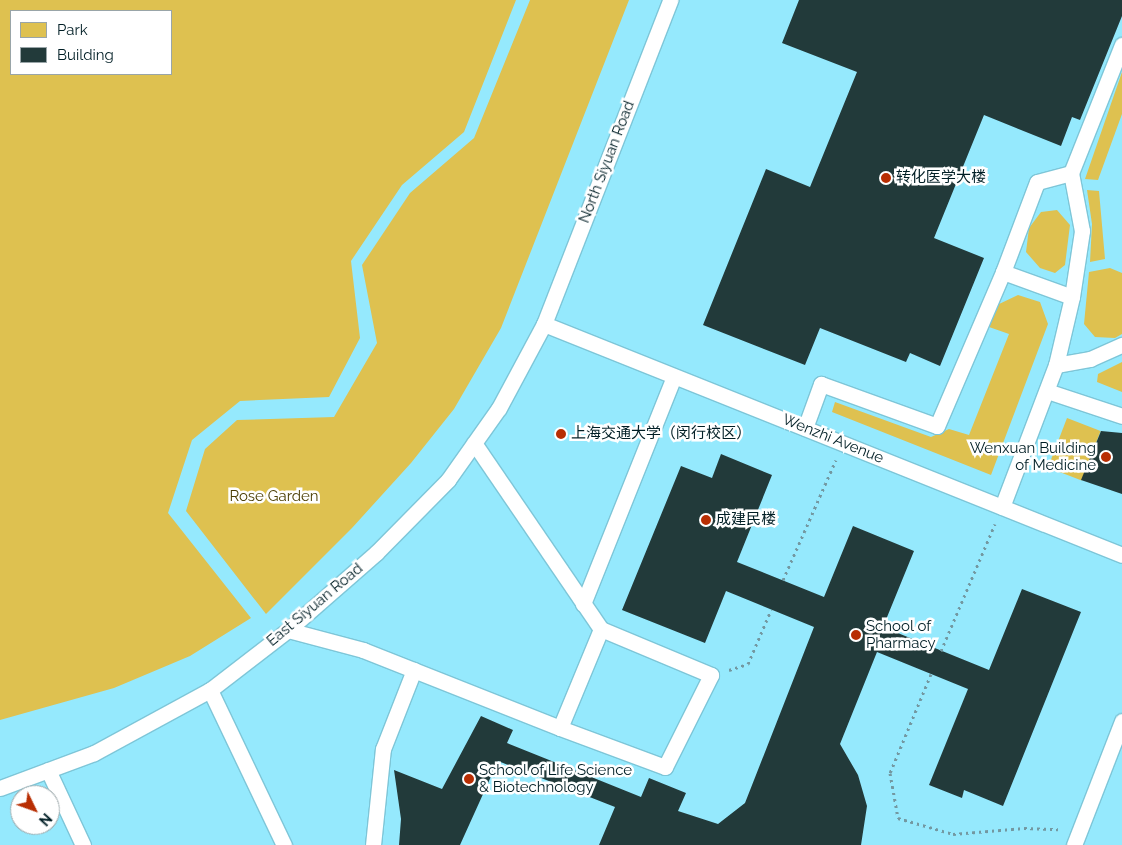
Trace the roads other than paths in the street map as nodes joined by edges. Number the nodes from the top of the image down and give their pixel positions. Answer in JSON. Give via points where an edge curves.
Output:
{"nodes":[{"id":1,"x":670,"y":0,"type":"edge"},
{"id":2,"x":1122,"y":45,"type":"edge"},
{"id":3,"x":1071,"y":173,"type":"junction"},
{"id":4,"x":1002,"y":272,"type":"junction"},
{"id":5,"x":1072,"y":297,"type":"junction"},
{"id":6,"x":544,"y":324,"type":"junction"},
{"id":7,"x":1122,"y":344,"type":"edge"},
{"id":8,"x":1056,"y":366,"type":"junction"},
{"id":9,"x":674,"y":376,"type":"junction"},
{"id":10,"x":1047,"y":391,"type":"junction"},
{"id":11,"x":1122,"y":416,"type":"edge"},
{"id":12,"x":805,"y":428,"type":"junction"},
{"id":13,"x":474,"y":443,"type":"junction"},
{"id":14,"x":1002,"y":507,"type":"junction"},
{"id":15,"x":1122,"y":555,"type":"edge"},
{"id":16,"x":583,"y":604,"type":"junction"},
{"id":17,"x":601,"y":629,"type":"junction"},
{"id":18,"x":288,"y":630,"type":"junction"},
{"id":19,"x":414,"y":670,"type":"junction"},
{"id":20,"x":210,"y":690,"type":"junction"},
{"id":21,"x":1122,"y":721,"type":"edge"},
{"id":22,"x":560,"y":728,"type":"junction"},
{"id":23,"x":48,"y":770,"type":"junction"},
{"id":24,"x":0,"y":788,"type":"edge"},
{"id":25,"x":83,"y":845,"type":"edge"},
{"id":26,"x":284,"y":845,"type":"edge"},
{"id":27,"x":373,"y":845,"type":"edge"},
{"id":28,"x":1074,"y":845,"type":"edge"}],
"edges":[{"from":1,"to":6,"type":"lane","name":"North Siyuan Road"},
{"from":2,"to":3,"type":"lane"},
{"from":3,"to":4,"type":"lane","via":[[1037,182]]},
{"from":3,"to":5,"type":"lane","via":[[1082,231]]},
{"from":4,"to":5,"type":"lane"},
{"from":4,"to":12,"type":"lane","via":[[937,426],[821,384]]},
{"from":5,"to":8,"type":"lane"},
{"from":6,"to":9,"type":"lane","name":"Wenzhi Avenue"},
{"from":6,"to":13,"type":"lane","name":"East Siyuan Road","via":[[499,408]]},
{"from":7,"to":8,"type":"lane","via":[[1090,359]]},
{"from":8,"to":10,"type":"lane"},
{"from":9,"to":12,"type":"lane","name":"Wenzhi Avenue"},
{"from":9,"to":16,"type":"lane"},
{"from":10,"to":11,"type":"lane"},
{"from":10,"to":14,"type":"lane"},
{"from":12,"to":14,"type":"lane","name":"Wenzhi Avenue"},
{"from":13,"to":16,"type":"lane"},
{"from":13,"to":18,"type":"lane","name":"East Siyuan Road","via":[[448,480],[376,553]]},
{"from":14,"to":15,"type":"lane","name":"Wenzhi Avenue"},
{"from":16,"to":17,"type":"lane"},
{"from":17,"to":22,"type":"lane"},
{"from":17,"to":22,"type":"lane","via":[[711,675],[665,767]]},
{"from":18,"to":19,"type":"lane","via":[[362,650]]},
{"from":18,"to":20,"type":"lane","name":"East Siyuan Road"},
{"from":19,"to":22,"type":"lane"},
{"from":19,"to":27,"type":"lane","via":[[382,748]]},
{"from":20,"to":23,"type":"lane","name":"East Siyuan Road","via":[[94,753]]},
{"from":20,"to":26,"type":"lane"},
{"from":21,"to":28,"type":"lane"},
{"from":23,"to":24,"type":"lane","name":"East Siyuan Road"},
{"from":23,"to":25,"type":"lane"}]}
